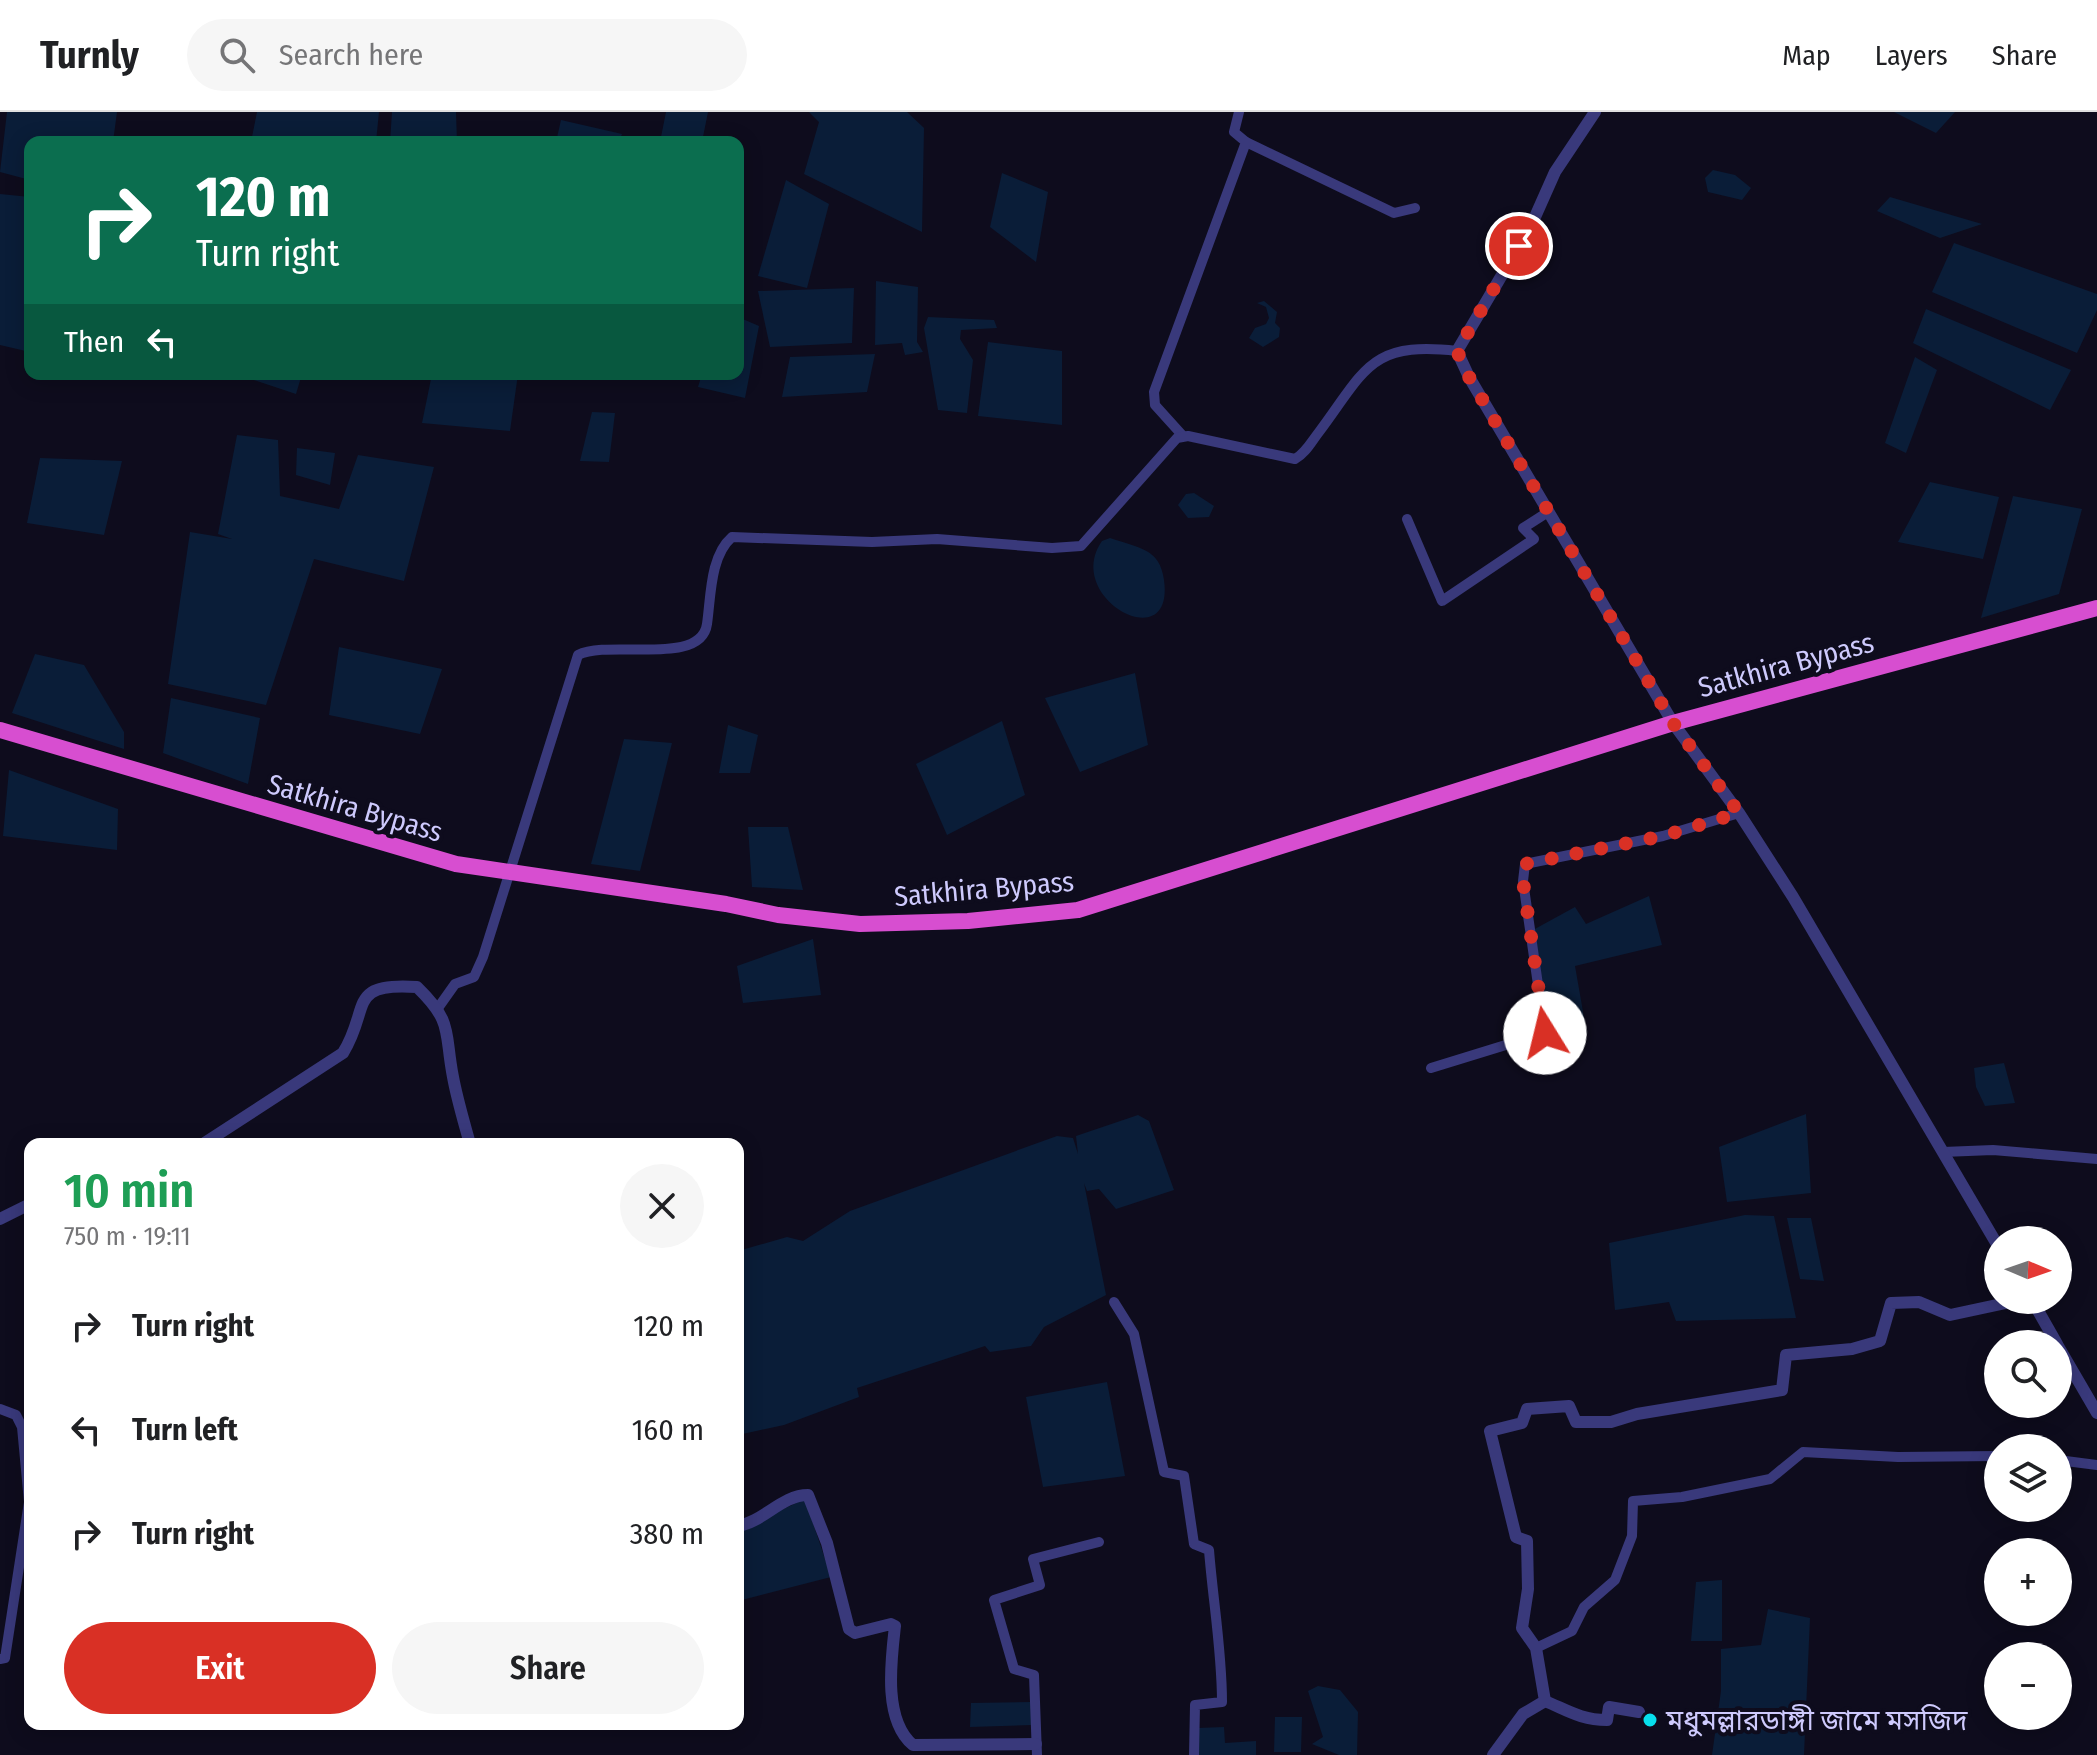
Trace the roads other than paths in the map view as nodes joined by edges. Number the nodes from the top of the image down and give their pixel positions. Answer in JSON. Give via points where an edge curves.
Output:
{"nodes":[{"id":1,"x":1239,"y":112,"type":"edge"},
{"id":2,"x":1595,"y":112,"type":"edge"},
{"id":3,"x":1246,"y":142,"type":"junction"},
{"id":4,"x":1415,"y":208,"type":"dead end"},
{"id":5,"x":1457,"y":351,"type":"junction"},
{"id":6,"x":1183,"y":436,"type":"junction"},
{"id":7,"x":1548,"y":512,"type":"junction"},
{"id":8,"x":1407,"y":519,"type":"dead end"},
{"id":9,"x":2097,"y":608,"type":"edge"},
{"id":10,"x":1673,"y":723,"type":"junction"},
{"id":11,"x":0,"y":730,"type":"edge"},
{"id":12,"x":1739,"y":813,"type":"junction"},
{"id":13,"x":511,"y":871,"type":"junction"},
{"id":14,"x":438,"y":1008,"type":"junction"},
{"id":15,"x":1431,"y":1068,"type":"dead end"},
{"id":16,"x":212,"y":1138,"type":"edge"},
{"id":17,"x":468,"y":1138,"type":"edge"},
{"id":18,"x":1943,"y":1152,"type":"junction"},
{"id":19,"x":2097,"y":1159,"type":"edge"},
{"id":20,"x":24,"y":1207,"type":"edge"},
{"id":21,"x":0,"y":1219,"type":"edge"},
{"id":22,"x":1986,"y":1226,"type":"edge"},
{"id":23,"x":1114,"y":1302,"type":"dead end"},
{"id":24,"x":1984,"y":1308,"type":"edge"},
{"id":25,"x":2072,"y":1369,"type":"edge"},
{"id":26,"x":0,"y":1409,"type":"edge"},
{"id":27,"x":2097,"y":1413,"type":"edge"},
{"id":28,"x":24,"y":1448,"type":"edge"},
{"id":29,"x":1984,"y":1456,"type":"edge"},
{"id":30,"x":2072,"y":1462,"type":"edge"},
{"id":31,"x":2097,"y":1465,"type":"edge"},
{"id":32,"x":744,"y":1525,"type":"edge"},
{"id":33,"x":24,"y":1534,"type":"edge"},
{"id":34,"x":1099,"y":1542,"type":"dead end"},
{"id":35,"x":1536,"y":1648,"type":"junction"},
{"id":36,"x":0,"y":1659,"type":"edge"},
{"id":37,"x":1545,"y":1701,"type":"junction"},
{"id":38,"x":1639,"y":1712,"type":"dead end"},
{"id":39,"x":1036,"y":1749,"type":"edge"},
{"id":40,"x":1194,"y":1755,"type":"edge"},
{"id":41,"x":1493,"y":1755,"type":"edge"}],
"edges":[{"from":1,"to":3,"type":"street","via":[[1234,132]]},
{"from":2,"to":5,"type":"street","via":[[1555,172],[1524,238]]},
{"from":3,"to":4,"type":"street","via":[[1394,213]]},
{"from":3,"to":6,"type":"street","via":[[1154,392],[1155,405]]},
{"from":5,"to":6,"type":"street","via":[[1384,354],[1364,371],[1295,459]]},
{"from":5,"to":7,"type":"street"},
{"from":6,"to":13,"type":"street","via":[[1086,542],[1075,547],[732,537],[723,544],[716,565],[706,630],[694,644],[675,650],[593,648],[578,655]]},
{"from":7,"to":8,"type":"street","via":[[1523,528],[1534,539],[1442,601]]},
{"from":7,"to":10,"type":"street"},
{"from":9,"to":10,"type":"highway","name":"Satkhira Bypass"},
{"from":10,"to":12,"type":"street"},
{"from":10,"to":13,"type":"highway","name":"Satkhira Bypass","via":[[1078,910],[860,924]]},
{"from":11,"to":13,"type":"highway","name":"Satkhira Bypass","via":[[411,852]]},
{"from":12,"to":15,"type":"street","via":[[1663,836],[1525,864],[1545,1033]]},
{"from":12,"to":18,"type":"street"},
{"from":13,"to":14,"type":"street","via":[[474,977],[455,984]]},
{"from":14,"to":16,"type":"street","via":[[417,987],[388,985],[371,991],[360,1003],[343,1053]]},
{"from":14,"to":17,"type":"street","via":[[449,1033],[452,1075]]},
{"from":18,"to":19,"type":"street","via":[[1993,1150]]},
{"from":18,"to":22,"type":"street"},
{"from":20,"to":21,"type":"street"},
{"from":23,"to":40,"type":"street","via":[[1134,1334],[1164,1472],[1184,1476],[1194,1544],[1209,1550],[1214,1622],[1222,1650],[1222,1702],[1195,1705]]},
{"from":24,"to":35,"type":"street","via":[[1950,1315],[1919,1302],[1891,1303],[1880,1341],[1786,1355],[1782,1390],[1611,1422],[1576,1422],[1569,1406],[1527,1409],[1522,1423],[1490,1431],[1516,1537],[1527,1541],[1522,1628]]},
{"from":25,"to":27,"type":"street"},
{"from":26,"to":28,"type":"street","via":[[16,1415]]},
{"from":29,"to":35,"type":"street","via":[[1803,1452],[1770,1479],[1633,1501],[1632,1536],[1615,1580],[1584,1607],[1572,1631]]},
{"from":30,"to":31,"type":"street"},
{"from":32,"to":39,"type":"street","via":[[808,1495],[827,1543],[849,1629],[855,1633],[895,1626],[891,1664],[897,1724],[913,1745]]},
{"from":33,"to":36,"type":"street","via":[[5,1658]]},
{"from":34,"to":39,"type":"street","via":[[1033,1559],[1040,1585],[994,1600],[1014,1669],[1034,1675]]},
{"from":35,"to":37,"type":"street"},
{"from":37,"to":38,"type":"street","via":[[1563,1713],[1592,1720],[1607,1720],[1609,1707]]},
{"from":37,"to":41,"type":"street","via":[[1523,1714]]}]}
